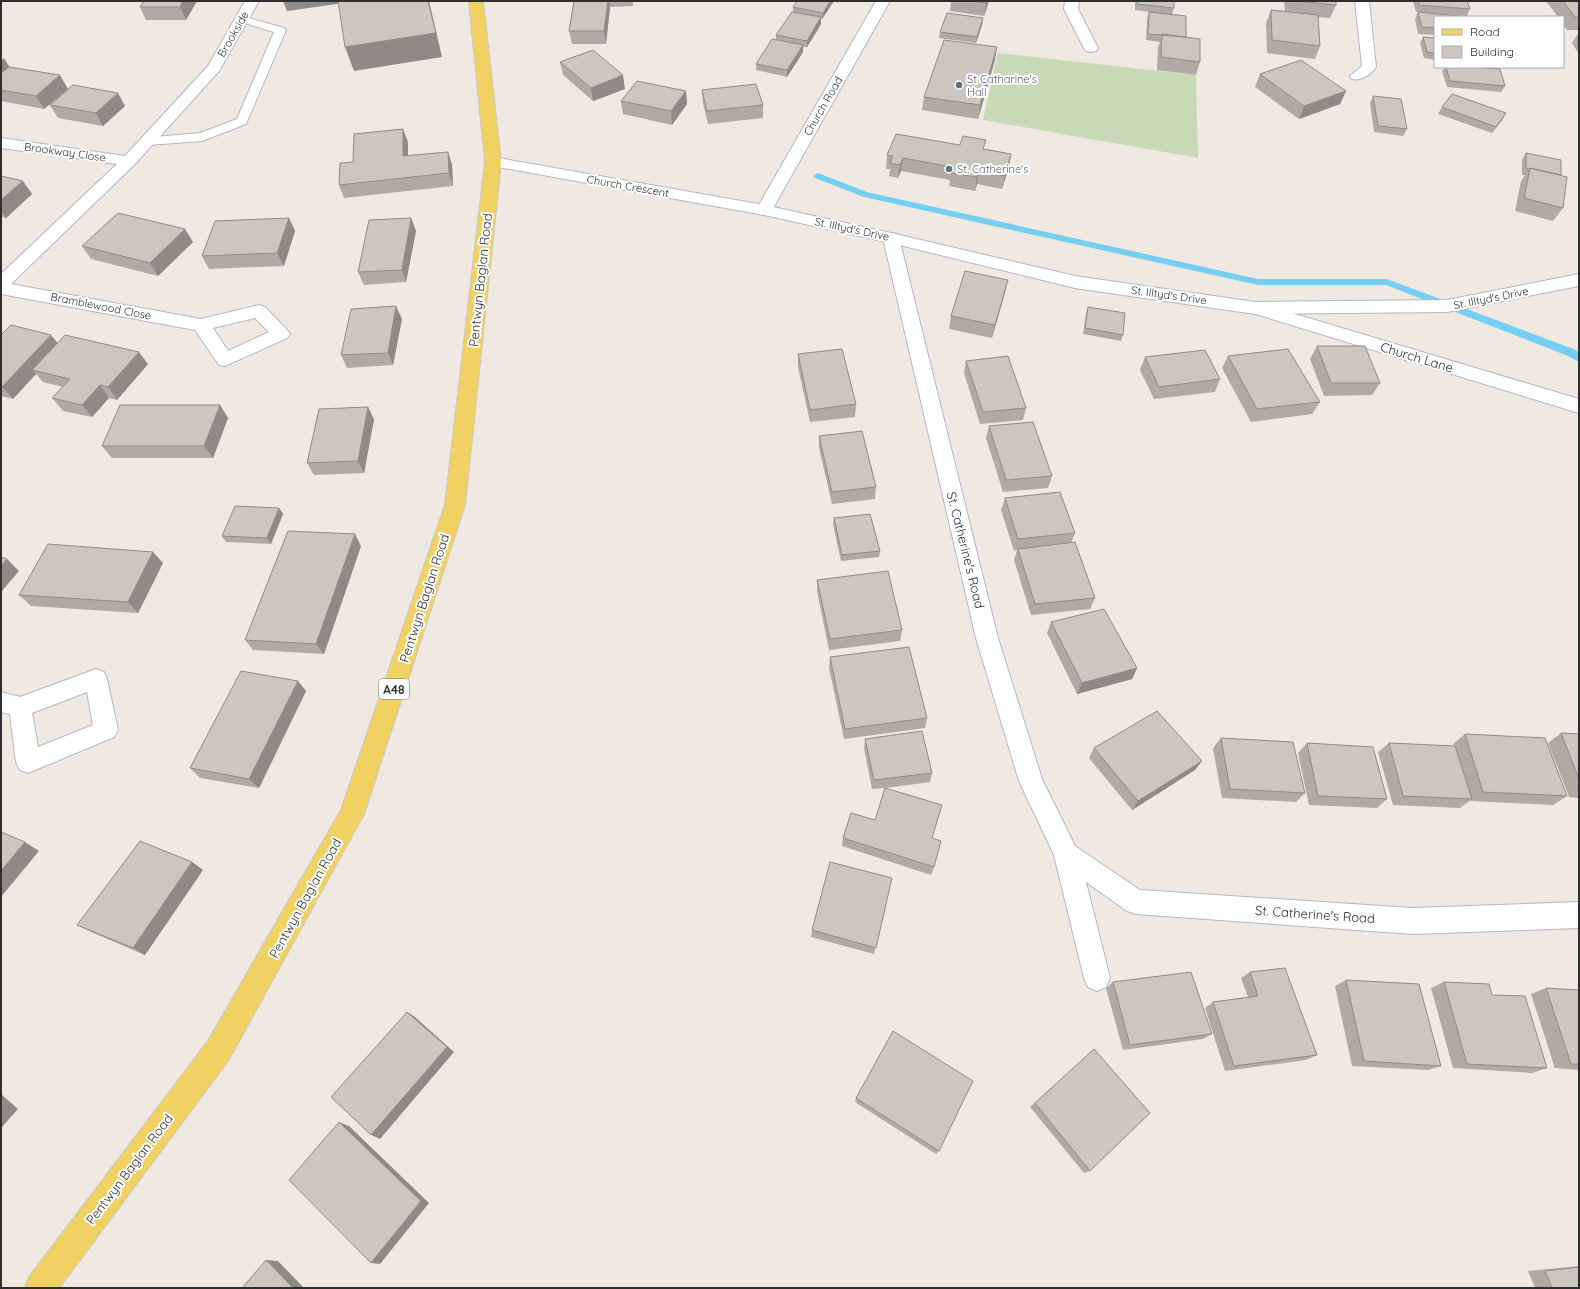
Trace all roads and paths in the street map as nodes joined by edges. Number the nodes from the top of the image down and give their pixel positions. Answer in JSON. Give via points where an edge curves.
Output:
{"nodes":[{"id":1,"x":252,"y":1,"type":"edge"},
{"id":2,"x":476,"y":1,"type":"edge"},
{"id":3,"x":883,"y":1,"type":"edge"},
{"id":4,"x":1072,"y":1,"type":"edge"},
{"id":5,"x":1362,"y":1,"type":"edge"},
{"id":6,"x":242,"y":19,"type":"junction"},
{"id":7,"x":1091,"y":48,"type":"dead end"},
{"id":8,"x":1357,"y":76,"type":"dead end"},
{"id":9,"x":148,"y":141,"type":"junction"},
{"id":10,"x":1,"y":143,"type":"edge"},
{"id":11,"x":129,"y":161,"type":"junction"},
{"id":12,"x":493,"y":162,"type":"junction"},
{"id":13,"x":764,"y":210,"type":"junction"},
{"id":14,"x":891,"y":238,"type":"junction"},
{"id":15,"x":1579,"y":280,"type":"edge"},
{"id":16,"x":1,"y":284,"type":"edge"},
{"id":17,"x":1,"y":288,"type":"edge"},
{"id":18,"x":1255,"y":308,"type":"junction"},
{"id":19,"x":201,"y":325,"type":"dead end"},
{"id":20,"x":1579,"y":406,"type":"edge"},
{"id":21,"x":1066,"y":854,"type":"junction"},
{"id":22,"x":1579,"y":915,"type":"edge"},
{"id":23,"x":1097,"y":978,"type":"dead end"},
{"id":24,"x":40,"y":1288,"type":"edge"}],
"edges":[{"from":1,"to":6,"type":"street","name":"Brookside"},
{"from":2,"to":12,"type":"main road","name":"Pentwyn Baglan Road","number":"A48"},
{"from":3,"to":13,"type":"street","name":"Church Road"},
{"from":4,"to":7,"type":"street","via":[[1071,9]]},
{"from":5,"to":8,"type":"street","via":[[1369,67]]},
{"from":6,"to":9,"type":"street","name":"Brookside","via":[[214,68]]},
{"from":6,"to":9,"type":"lane","via":[[280,30],[242,121],[202,137]]},
{"from":9,"to":11,"type":"street","name":"Brookside"},
{"from":10,"to":11,"type":"street","name":"Brookway Close"},
{"from":11,"to":16,"type":"street","name":"Brookside"},
{"from":12,"to":13,"type":"street","name":"Church Crescent"},
{"from":12,"to":24,"type":"main road","name":"Pentwyn Baglan Road","number":"A48","via":[[455,505],[352,814],[218,1051]]},
{"from":13,"to":14,"type":"street","name":"St. Illtyd's Drive"},
{"from":14,"to":18,"type":"street","name":"St. Illtyd's Drive","via":[[1075,282]]},
{"from":14,"to":21,"type":"street","name":"St. Catherine's Road","via":[[987,638],[1031,781]]},
{"from":15,"to":18,"type":"street","name":"St. Illtyd's Drive","via":[[1447,306]]},
{"from":17,"to":19,"type":"street","name":"Bramblewood Close"},
{"from":18,"to":20,"type":"street","name":"Church Lane"},
{"from":21,"to":22,"type":"street","name":"St. Catherine's Road","via":[[1136,902],[1412,921]]},
{"from":21,"to":23,"type":"street","name":"St. Catherine's Road"}]}
